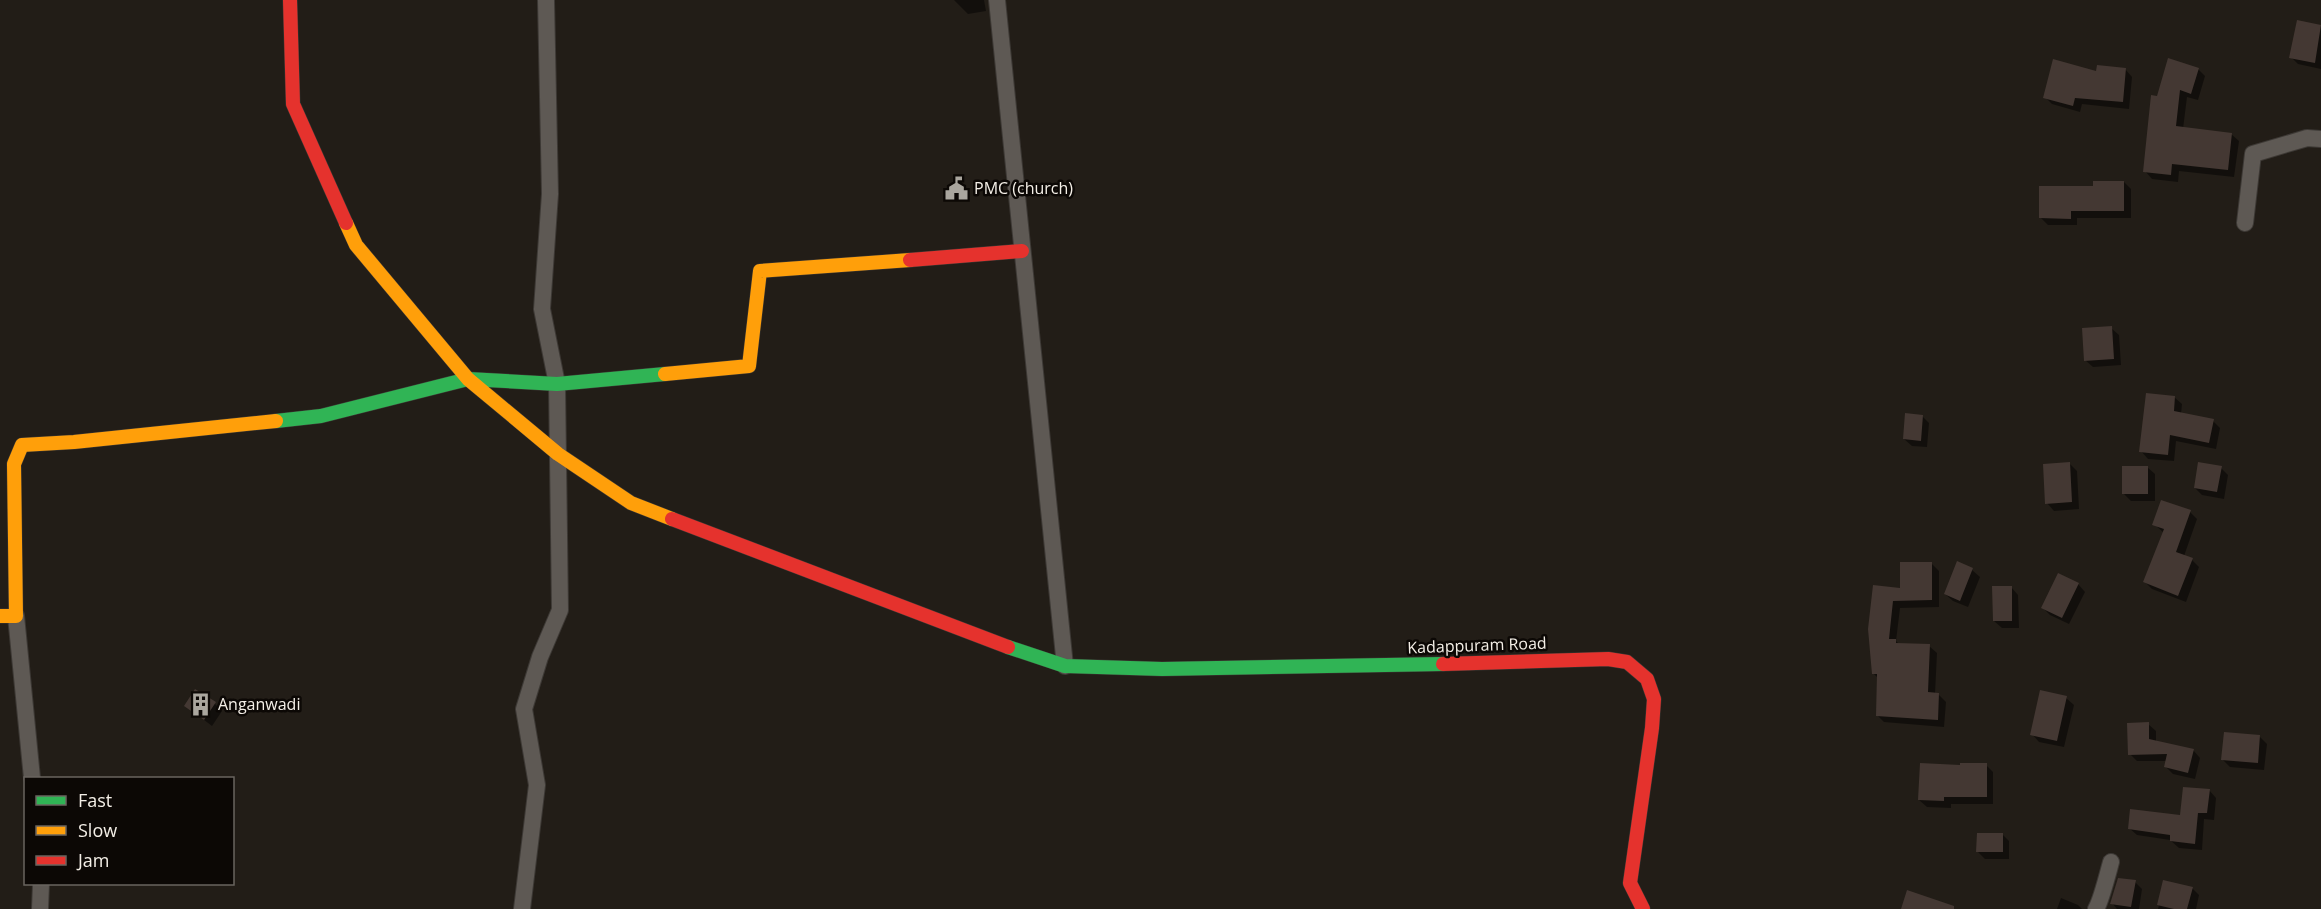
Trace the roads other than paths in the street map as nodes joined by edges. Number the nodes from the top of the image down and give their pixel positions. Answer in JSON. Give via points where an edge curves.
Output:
{"nodes":[{"id":1,"x":290,"y":0,"type":"edge"},
{"id":2,"x":546,"y":0,"type":"edge"},
{"id":3,"x":997,"y":0,"type":"edge"},
{"id":4,"x":2321,"y":139,"type":"edge"},
{"id":5,"x":2245,"y":223,"type":"dead end"},
{"id":6,"x":1022,"y":251,"type":"junction"},
{"id":7,"x":468,"y":379,"type":"junction"},
{"id":8,"x":556,"y":384,"type":"junction"},
{"id":9,"x":558,"y":454,"type":"junction"},
{"id":10,"x":8,"y":616,"type":"edge"},
{"id":11,"x":1065,"y":666,"type":"junction"},
{"id":12,"x":32,"y":777,"type":"edge"},
{"id":13,"x":2110,"y":862,"type":"dead end"},
{"id":14,"x":41,"y":885,"type":"edge"},
{"id":15,"x":40,"y":909,"type":"edge"},
{"id":16,"x":522,"y":909,"type":"edge"},
{"id":17,"x":1643,"y":909,"type":"edge"},
{"id":18,"x":2096,"y":909,"type":"edge"}],
"edges":[{"from":1,"to":7,"type":"main road","name":"Kadappuram Road","via":[[293,104],[356,245]]},
{"from":2,"to":8,"type":"street","via":[[550,194],[542,309]]},
{"from":3,"to":6,"type":"street"},
{"from":4,"to":5,"type":"street","via":[[2307,138],[2253,154]]},
{"from":6,"to":8,"type":"main road","via":[[760,271],[749,366]]},
{"from":6,"to":11,"type":"street"},
{"from":7,"to":8,"type":"main road"},
{"from":7,"to":9,"type":"main road","name":"Kadappuram Road"},
{"from":7,"to":10,"type":"main road","via":[[321,416],[22,445],[14,464],[17,549]]},
{"from":8,"to":9,"type":"street"},
{"from":9,"to":11,"type":"main road","name":"Kadappuram Road","via":[[631,503]]},
{"from":9,"to":16,"type":"street","via":[[560,610],[524,709],[537,785]]},
{"from":10,"to":12,"type":"street"},
{"from":11,"to":17,"type":"main road","name":"Kadappuram Road","via":[[1162,669],[1608,658],[1627,662],[1647,679],[1654,699],[1630,883]]},
{"from":13,"to":18,"type":"street"},
{"from":14,"to":15,"type":"street"}]}
